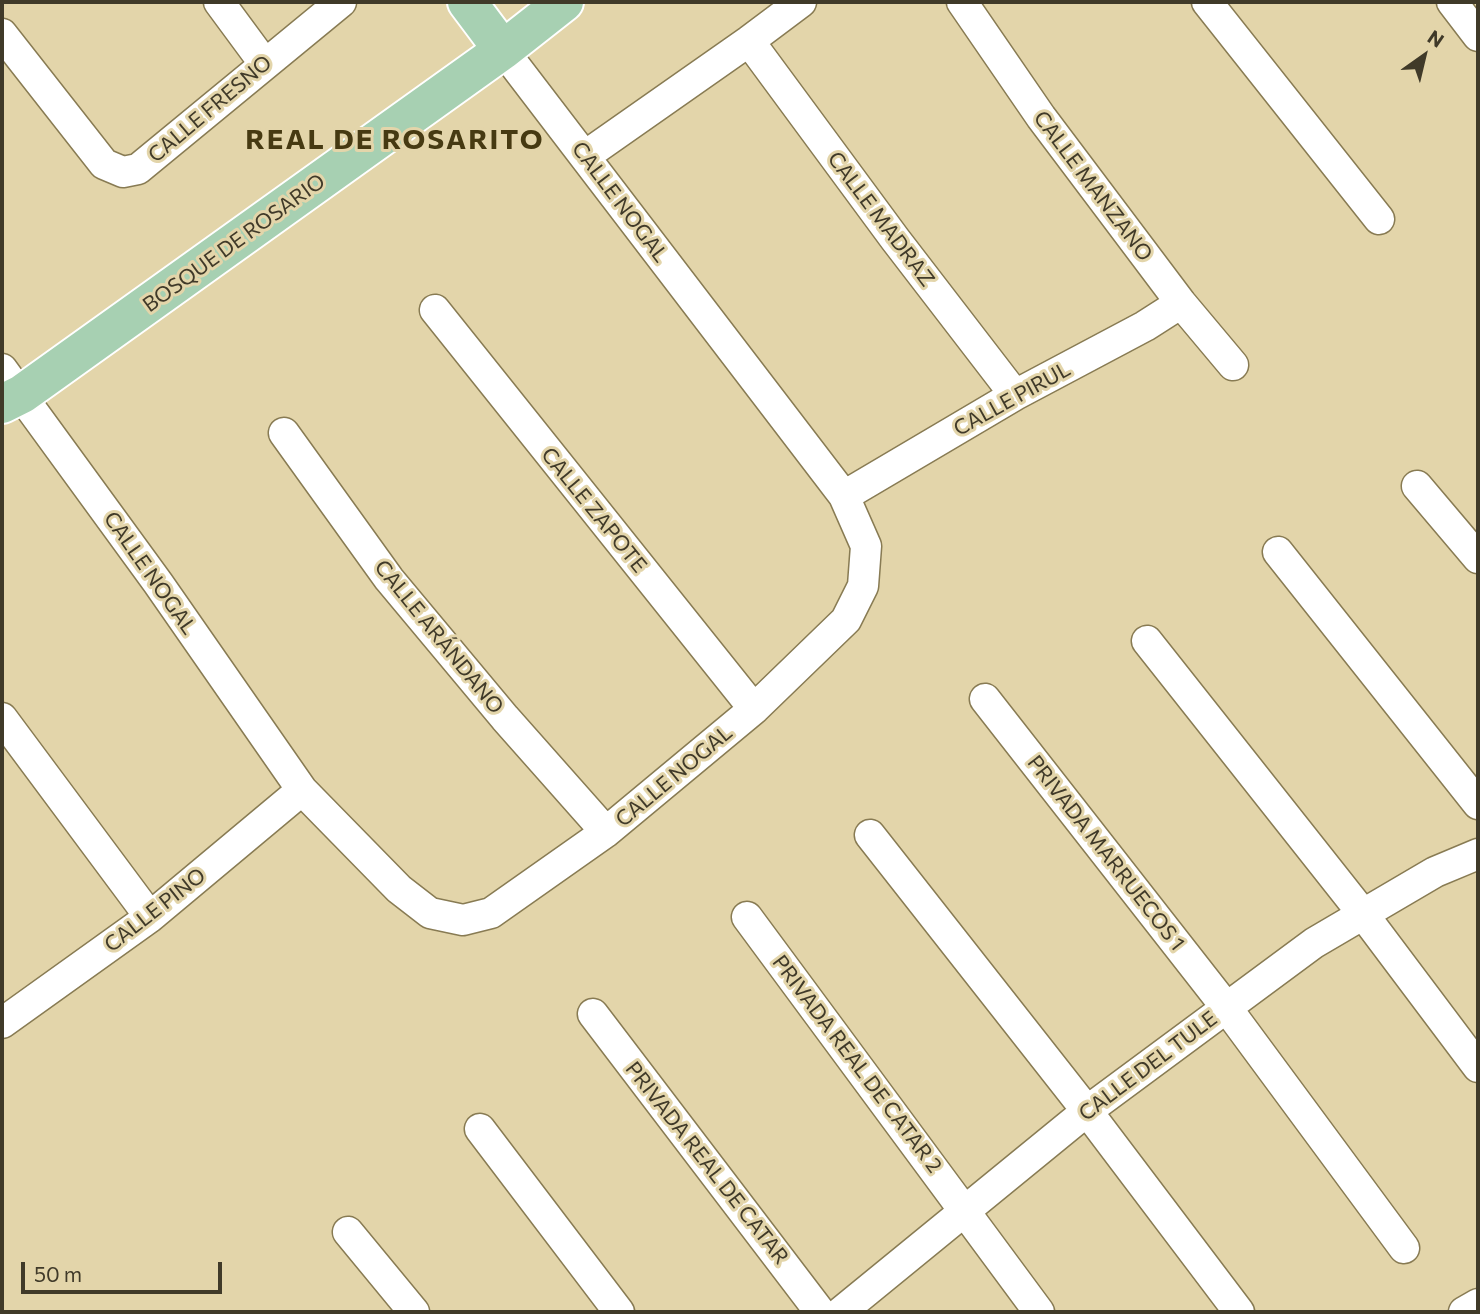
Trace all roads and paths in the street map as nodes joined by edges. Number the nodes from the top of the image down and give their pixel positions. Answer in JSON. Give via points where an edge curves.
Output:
{"nodes":[{"id":1,"x":219,"y":2,"type":"edge"},
{"id":2,"x":341,"y":2,"type":"edge"},
{"id":3,"x":467,"y":2,"type":"edge"},
{"id":4,"x":564,"y":2,"type":"edge"},
{"id":5,"x":801,"y":2,"type":"edge"},
{"id":6,"x":962,"y":2,"type":"edge"},
{"id":7,"x":1207,"y":2,"type":"edge"},
{"id":8,"x":1452,"y":2,"type":"edge"},
{"id":9,"x":2,"y":34,"type":"edge"},
{"id":10,"x":1478,"y":36,"type":"edge"},
{"id":11,"x":749,"y":41,"type":"junction"},
{"id":12,"x":503,"y":50,"type":"junction"},
{"id":13,"x":264,"y":63,"type":"junction"},
{"id":14,"x":585,"y":156,"type":"junction"},
{"id":15,"x":1378,"y":219,"type":"dead end"},
{"id":16,"x":1181,"y":303,"type":"junction"},
{"id":17,"x":435,"y":310,"type":"dead end"},
{"id":18,"x":1233,"y":365,"type":"dead end"},
{"id":19,"x":8,"y":389,"type":"edge"},
{"id":20,"x":1016,"y":395,"type":"junction"},
{"id":21,"x":284,"y":433,"type":"dead end"},
{"id":22,"x":1417,"y":486,"type":"dead end"},
{"id":23,"x":844,"y":496,"type":"junction"},
{"id":24,"x":1278,"y":552,"type":"dead end"},
{"id":25,"x":1478,"y":558,"type":"edge"},
{"id":26,"x":1147,"y":641,"type":"dead end"},
{"id":27,"x":985,"y":699,"type":"dead end"},
{"id":28,"x":754,"y":709,"type":"junction"},
{"id":29,"x":2,"y":718,"type":"edge"},
{"id":30,"x":302,"y":790,"type":"junction"},
{"id":31,"x":1478,"y":804,"type":"edge"},
{"id":32,"x":606,"y":832,"type":"junction"},
{"id":33,"x":870,"y":835,"type":"dead end"},
{"id":34,"x":1478,"y":854,"type":"edge"},
{"id":35,"x":1363,"y":915,"type":"junction"},
{"id":36,"x":150,"y":916,"type":"junction"},
{"id":37,"x":747,"y":916,"type":"dead end"},
{"id":38,"x":1226,"y":1007,"type":"junction"},
{"id":39,"x":593,"y":1014,"type":"dead end"},
{"id":40,"x":3,"y":1019,"type":"edge"},
{"id":41,"x":1478,"y":1068,"type":"edge"},
{"id":42,"x":1087,"y":1111,"type":"junction"},
{"id":43,"x":480,"y":1129,"type":"dead end"},
{"id":44,"x":966,"y":1212,"type":"junction"},
{"id":45,"x":348,"y":1232,"type":"dead end"},
{"id":46,"x":1404,"y":1248,"type":"dead end"},
{"id":47,"x":1478,"y":1304,"type":"edge"},
{"id":48,"x":414,"y":1312,"type":"edge"},
{"id":49,"x":619,"y":1312,"type":"edge"},
{"id":50,"x":820,"y":1312,"type":"edge"},
{"id":51,"x":841,"y":1312,"type":"edge"},
{"id":52,"x":1039,"y":1312,"type":"edge"},
{"id":53,"x":1239,"y":1312,"type":"edge"},
{"id":54,"x":1464,"y":1312,"type":"edge"}],
"edges":[{"from":1,"to":13,"type":"street"},
{"from":2,"to":13,"type":"street","name":"CALLE FRESNO"},
{"from":3,"to":12,"type":"main road","name":"CALLE NOGAL"},
{"from":4,"to":12,"type":"main road","name":"BOSQUE DE ROSARIO"},
{"from":5,"to":11,"type":"street"},
{"from":6,"to":16,"type":"street","name":"CALLE MANZANO","via":[[1041,117]]},
{"from":7,"to":15,"type":"street"},
{"from":8,"to":10,"type":"street"},
{"from":9,"to":13,"type":"street","name":"CALLE FRESNO","via":[[104,164],[123,172],[138,169]]},
{"from":11,"to":14,"type":"street"},
{"from":11,"to":20,"type":"street","name":"CALLE MADRAZ"},
{"from":12,"to":14,"type":"street","name":"CALLE NOGAL"},
{"from":12,"to":19,"type":"main road","name":"BOSQUE DE ROSARIO"},
{"from":14,"to":23,"type":"street","name":"CALLE NOGAL"},
{"from":16,"to":18,"type":"street","name":"CALLE MANZANO"},
{"from":16,"to":20,"type":"street","name":"CALLE PIRUL"},
{"from":17,"to":28,"type":"street","name":"CALLE ZAPOTE"},
{"from":19,"to":30,"type":"street","name":"CALLE NOGAL","via":[[158,583]]},
{"from":20,"to":23,"type":"street","name":"CALLE PIRUL"},
{"from":21,"to":32,"type":"street","name":"CALLE ARÁNDANO","via":[[389,579]]},
{"from":22,"to":25,"type":"street"},
{"from":23,"to":28,"type":"street","name":"CALLE NOGAL","via":[[866,546],[863,586],[846,621]]},
{"from":24,"to":31,"type":"street"},
{"from":26,"to":35,"type":"street"},
{"from":27,"to":38,"type":"street","name":"PRIVADA MARRUECOS 1"},
{"from":28,"to":32,"type":"street","name":"CALLE NOGAL"},
{"from":29,"to":36,"type":"street"},
{"from":30,"to":32,"type":"street","name":"CALLE NOGAL","via":[[399,888],[430,913],[463,920],[491,913]]},
{"from":30,"to":36,"type":"street","name":"CALLE PINO"},
{"from":33,"to":42,"type":"street"},
{"from":34,"to":35,"type":"street","name":"CALLE DEL TULE"},
{"from":35,"to":38,"type":"street","name":"CALLE DEL TULE","via":[[1314,943]]},
{"from":35,"to":41,"type":"street"},
{"from":36,"to":40,"type":"street","name":"CALLE PINO"},
{"from":37,"to":44,"type":"street","name":"PRIVADA REAL DE CATAR 2"},
{"from":38,"to":42,"type":"street","name":"CALLE DEL TULE"},
{"from":38,"to":46,"type":"street","name":"PRIVADA MARRUECOS 1"},
{"from":39,"to":50,"type":"street","name":"PRIVADA REAL DE CATAR"},
{"from":42,"to":44,"type":"street","name":"CALLE DEL TULE"},
{"from":42,"to":53,"type":"street"},
{"from":43,"to":49,"type":"street"},
{"from":44,"to":51,"type":"street","name":"CALLE DEL TULE"},
{"from":44,"to":52,"type":"street","name":"PRIVADA REAL DE CATAR 2"},
{"from":45,"to":48,"type":"street"},
{"from":47,"to":54,"type":"street"}]}
